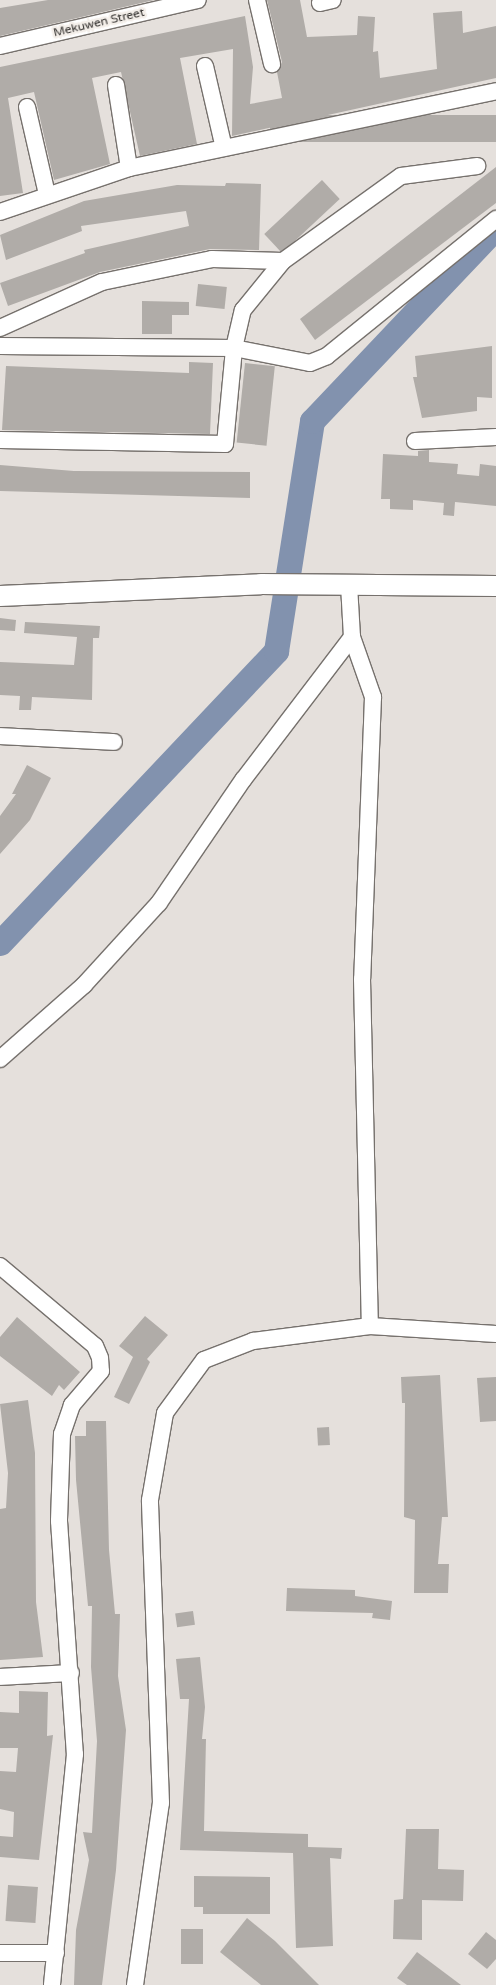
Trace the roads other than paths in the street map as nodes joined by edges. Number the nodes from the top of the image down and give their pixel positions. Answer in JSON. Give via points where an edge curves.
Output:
{"nodes":[{"id":1,"x":198,"y":0,"type":"edge"},
{"id":2,"x":257,"y":0,"type":"edge"},
{"id":3,"x":0,"y":46,"type":"edge"},
{"id":4,"x":272,"y":64,"type":"dead end"},
{"id":5,"x":205,"y":66,"type":"dead end"},
{"id":6,"x":116,"y":86,"type":"dead end"},
{"id":7,"x":496,"y":91,"type":"edge"},
{"id":8,"x":27,"y":106,"type":"dead end"},
{"id":9,"x":224,"y":148,"type":"junction"},
{"id":10,"x":478,"y":166,"type":"dead end"},
{"id":11,"x":129,"y":168,"type":"junction"},
{"id":12,"x":47,"y":194,"type":"junction"},
{"id":13,"x":0,"y":212,"type":"edge"},
{"id":14,"x":496,"y":218,"type":"edge"},
{"id":15,"x":283,"y":261,"type":"junction"},
{"id":16,"x":0,"y":328,"type":"edge"},
{"id":17,"x":0,"y":346,"type":"edge"},
{"id":18,"x":234,"y":348,"type":"junction"},
{"id":19,"x":496,"y":437,"type":"edge"},
{"id":20,"x":0,"y":440,"type":"edge"},
{"id":21,"x":415,"y":441,"type":"dead end"},
{"id":22,"x":349,"y":585,"type":"junction"},
{"id":23,"x":496,"y":586,"type":"edge"},
{"id":24,"x":0,"y":596,"type":"edge"},
{"id":25,"x":352,"y":637,"type":"junction"},
{"id":26,"x":0,"y":736,"type":"edge"},
{"id":27,"x":114,"y":742,"type":"dead end"},
{"id":28,"x":0,"y":1059,"type":"edge"},
{"id":29,"x":0,"y":1266,"type":"edge"},
{"id":30,"x":370,"y":1326,"type":"junction"},
{"id":31,"x":496,"y":1334,"type":"edge"},
{"id":32,"x":71,"y":1673,"type":"junction"},
{"id":33,"x":0,"y":1677,"type":"edge"},
{"id":34,"x":0,"y":1953,"type":"edge"},
{"id":35,"x":56,"y":1953,"type":"junction"},
{"id":36,"x":52,"y":1985,"type":"edge"},
{"id":37,"x":135,"y":1985,"type":"edge"}],
"edges":[{"from":1,"to":3,"type":"street","name":"Mekuwen Street"},
{"from":2,"to":4,"type":"street"},
{"from":5,"to":9,"type":"street"},
{"from":6,"to":11,"type":"street"},
{"from":7,"to":9,"type":"street"},
{"from":8,"to":12,"type":"street"},
{"from":9,"to":11,"type":"street"},
{"from":10,"to":15,"type":"street","via":[[401,176]]},
{"from":11,"to":12,"type":"street"},
{"from":12,"to":13,"type":"street"},
{"from":14,"to":18,"type":"street","via":[[318,361],[310,363]]},
{"from":15,"to":16,"type":"street","via":[[212,259],[102,282]]},
{"from":15,"to":18,"type":"street","via":[[243,310]]},
{"from":17,"to":18,"type":"street"},
{"from":18,"to":20,"type":"street","via":[[229,435],[222,446]]},
{"from":19,"to":21,"type":"street"},
{"from":22,"to":23,"type":"street"},
{"from":22,"to":24,"type":"street","via":[[278,584]]},
{"from":22,"to":25,"type":"street"},
{"from":25,"to":28,"type":"street","via":[[243,780],[159,903],[84,985]]},
{"from":25,"to":30,"type":"street","via":[[373,697],[362,979]]},
{"from":26,"to":27,"type":"street"},
{"from":29,"to":32,"type":"street","via":[[95,1346],[100,1358],[101,1371],[72,1405],[62,1434],[59,1521]]},
{"from":30,"to":31,"type":"street"},
{"from":30,"to":37,"type":"street","via":[[253,1341],[228,1349],[204,1360],[165,1414],[150,1500],[161,1803]]},
{"from":32,"to":33,"type":"street"},
{"from":32,"to":35,"type":"street","via":[[75,1775]]},
{"from":34,"to":35,"type":"street"},
{"from":35,"to":36,"type":"street"}]}
